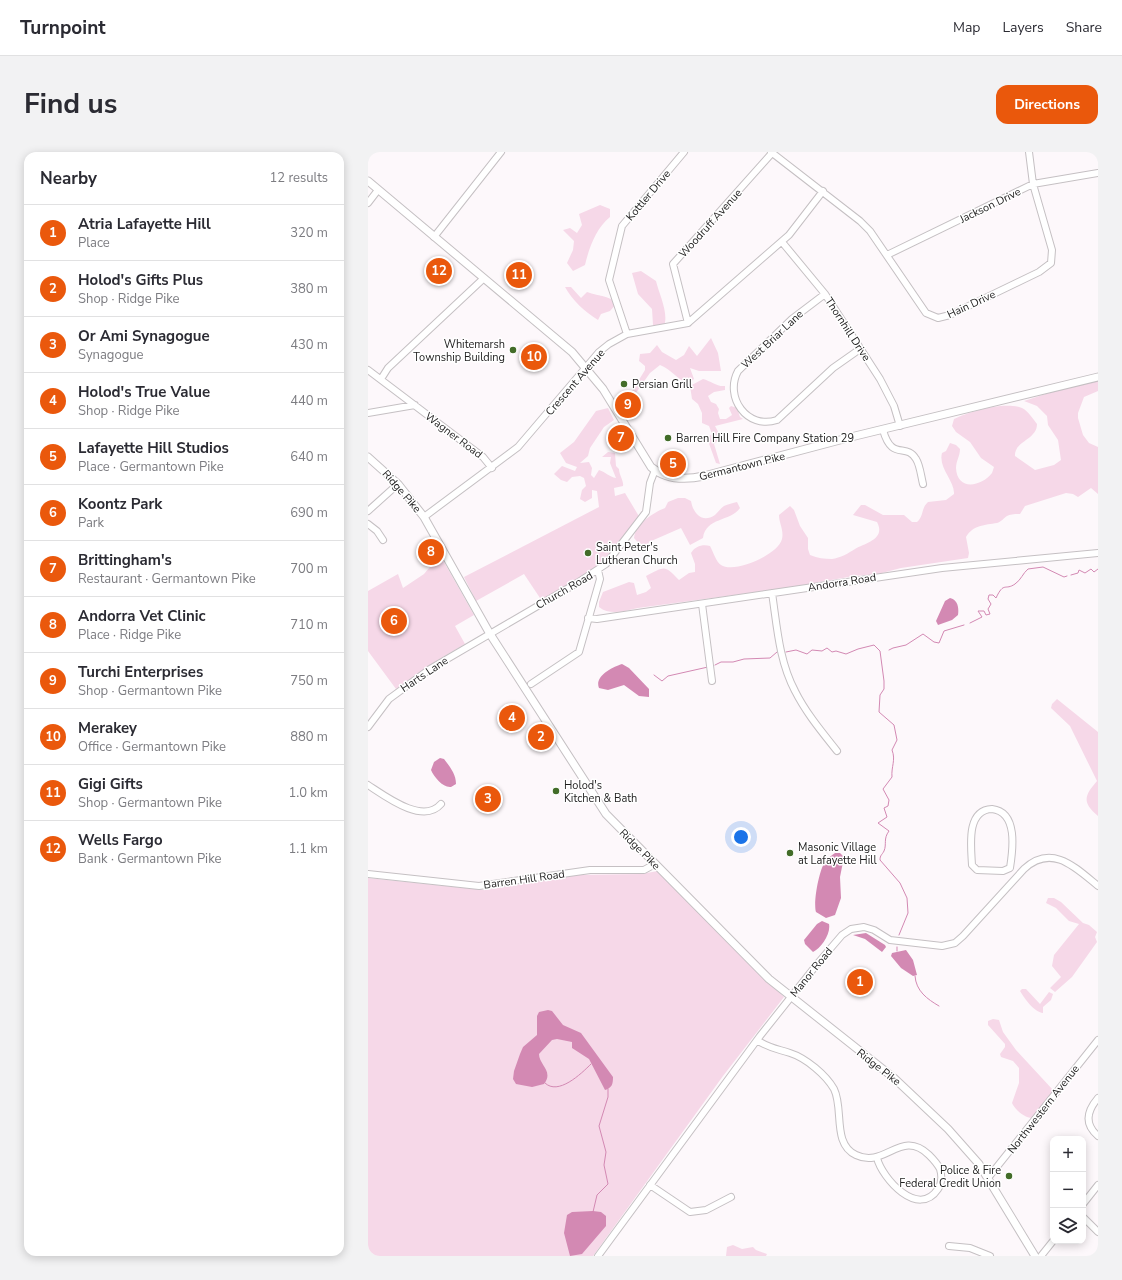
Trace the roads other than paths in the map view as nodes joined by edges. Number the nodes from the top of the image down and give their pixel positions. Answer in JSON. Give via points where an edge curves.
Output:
{"nodes":[{"id":1,"x":501,"y":152,"type":"edge"},
{"id":2,"x":684,"y":152,"type":"edge"},
{"id":3,"x":1030,"y":152,"type":"edge"},
{"id":4,"x":771,"y":153,"type":"edge"},
{"id":5,"x":1098,"y":173,"type":"edge"},
{"id":6,"x":368,"y":181,"type":"edge"},
{"id":7,"x":1033,"y":184,"type":"junction"},
{"id":8,"x":378,"y":190,"type":"junction"},
{"id":9,"x":823,"y":191,"type":"junction"},
{"id":10,"x":368,"y":203,"type":"edge"},
{"id":11,"x":434,"y":237,"type":"junction"},
{"id":12,"x":782,"y":242,"type":"junction"},
{"id":13,"x":887,"y":255,"type":"junction"},
{"id":14,"x":484,"y":279,"type":"junction"},
{"id":15,"x":825,"y":294,"type":"junction"},
{"id":16,"x":688,"y":323,"type":"junction"},
{"id":17,"x":628,"y":334,"type":"junction"},
{"id":18,"x":860,"y":349,"type":"junction"},
{"id":19,"x":586,"y":367,"type":"junction"},
{"id":20,"x":368,"y":370,"type":"edge"},
{"id":21,"x":1098,"y":377,"type":"edge"},
{"id":22,"x":380,"y":379,"type":"junction"},
{"id":23,"x":415,"y":405,"type":"junction"},
{"id":24,"x":368,"y":413,"type":"edge"},
{"id":25,"x":900,"y":426,"type":"junction"},
{"id":26,"x":882,"y":430,"type":"junction"},
{"id":27,"x":368,"y":457,"type":"edge"},
{"id":28,"x":492,"y":468,"type":"junction"},
{"id":29,"x":654,"y":470,"type":"junction"},
{"id":30,"x":398,"y":484,"type":"junction"},
{"id":31,"x":923,"y":484,"type":"dead end"},
{"id":32,"x":368,"y":511,"type":"edge"},
{"id":33,"x":424,"y":517,"type":"junction"},
{"id":34,"x":368,"y":524,"type":"edge"},
{"id":35,"x":383,"y":540,"type":"dead end"},
{"id":36,"x":1098,"y":553,"type":"edge"},
{"id":37,"x":598,"y":570,"type":"junction"},
{"id":38,"x":772,"y":593,"type":"junction"},
{"id":39,"x":702,"y":604,"type":"junction"},
{"id":40,"x":588,"y":618,"type":"junction"},
{"id":41,"x":490,"y":634,"type":"junction"},
{"id":42,"x":712,"y":681,"type":"dead end"},
{"id":43,"x":531,"y":684,"type":"dead end"},
{"id":44,"x":368,"y":727,"type":"edge"},
{"id":45,"x":837,"y":751,"type":"dead end"},
{"id":46,"x":368,"y":785,"type":"edge"},
{"id":47,"x":441,"y":804,"type":"dead end"},
{"id":48,"x":655,"y":864,"type":"junction"},
{"id":49,"x":1010,"y":869,"type":"junction"},
{"id":50,"x":368,"y":874,"type":"edge"},
{"id":51,"x":1018,"y":877,"type":"junction"},
{"id":52,"x":1098,"y":886,"type":"edge"},
{"id":53,"x":790,"y":996,"type":"junction"},
{"id":54,"x":758,"y":1038,"type":"junction"},
{"id":55,"x":1098,"y":1040,"type":"edge"},
{"id":56,"x":1098,"y":1098,"type":"edge"},
{"id":57,"x":1098,"y":1136,"type":"edge"},
{"id":58,"x":876,"y":1158,"type":"junction"},
{"id":59,"x":988,"y":1178,"type":"junction"},
{"id":60,"x":650,"y":1185,"type":"junction"},
{"id":61,"x":1098,"y":1185,"type":"edge"},
{"id":62,"x":730,"y":1197,"type":"dead end"},
{"id":63,"x":1086,"y":1200,"type":"edge"},
{"id":64,"x":1086,"y":1220,"type":"edge"},
{"id":65,"x":1098,"y":1232,"type":"edge"},
{"id":66,"x":1051,"y":1244,"type":"edge"},
{"id":67,"x":949,"y":1246,"type":"dead end"},
{"id":68,"x":598,"y":1256,"type":"edge"},
{"id":69,"x":990,"y":1256,"type":"edge"},
{"id":70,"x":1035,"y":1256,"type":"edge"},
{"id":71,"x":1041,"y":1256,"type":"edge"}],
"edges":[{"from":1,"to":11,"type":"street"},
{"from":2,"to":17,"type":"street","name":"Kottler Drive","via":[[622,226],[609,280]]},
{"from":3,"to":7,"type":"street","name":"Hain Drive"},
{"from":4,"to":9,"type":"street","name":"Hain Drive"},
{"from":4,"to":16,"type":"street","name":"Woodruff Avenue","via":[[673,264]]},
{"from":5,"to":7,"type":"street","name":"Jackson Drive"},
{"from":6,"to":8,"type":"main road"},
{"from":7,"to":13,"type":"street","name":"Jackson Drive"},
{"from":7,"to":13,"type":"street","name":"Hain Drive","via":[[1053,254],[1051,263],[1038,272],[938,318],[926,313]]},
{"from":8,"to":10,"type":"street"},
{"from":8,"to":11,"type":"main road"},
{"from":9,"to":12,"type":"street"},
{"from":9,"to":13,"type":"street","name":"Hain Drive","via":[[870,231]]},
{"from":11,"to":14,"type":"main road"},
{"from":12,"to":15,"type":"street","name":"Thornhill Drive"},
{"from":12,"to":16,"type":"street"},
{"from":14,"to":19,"type":"main road","via":[[572,352]]},
{"from":14,"to":22,"type":"street","via":[[388,368]]},
{"from":15,"to":18,"type":"street","name":"Thornhill Drive"},
{"from":15,"to":18,"type":"street","name":"West Briar Lane","via":[[792,319],[738,371],[733,388],[739,408],[756,421],[777,420],[833,368]]},
{"from":16,"to":17,"type":"street","name":"Crescent Avenue"},
{"from":17,"to":19,"type":"street","name":"Crescent Avenue","via":[[609,344]]},
{"from":18,"to":25,"type":"street","name":"Thornhill Drive","via":[[886,389]]},
{"from":19,"to":28,"type":"street","name":"Crescent Avenue","via":[[518,447]]},
{"from":19,"to":29,"type":"main road"},
{"from":20,"to":22,"type":"street","name":"Wagner Road"},
{"from":21,"to":25,"type":"main road","name":"Germantown Pike"},
{"from":22,"to":23,"type":"street","name":"Wagner Road"},
{"from":23,"to":24,"type":"street","name":"Wagner Road"},
{"from":23,"to":28,"type":"street","name":"Wagner Road","via":[[483,456]]},
{"from":25,"to":26,"type":"main road","name":"Germantown Pike"},
{"from":26,"to":29,"type":"main road","name":"Germantown Pike","via":[[693,478],[671,477]]},
{"from":26,"to":31,"type":"street","via":[[890,446],[910,453],[916,458]]},
{"from":27,"to":30,"type":"main road","name":"Ridge Pike"},
{"from":28,"to":33,"type":"street","name":"Crescent Avenue"},
{"from":29,"to":37,"type":"street","name":"Church Road","via":[[646,512],[609,561]]},
{"from":30,"to":32,"type":"street"},
{"from":30,"to":33,"type":"main road","name":"Ridge Pike"},
{"from":33,"to":41,"type":"main road","name":"Ridge Pike"},
{"from":34,"to":35,"type":"street"},
{"from":36,"to":38,"type":"street","name":"Andorra Road","via":[[948,567]]},
{"from":37,"to":40,"type":"street","via":[[600,578]]},
{"from":37,"to":41,"type":"street","name":"Church Road"},
{"from":38,"to":39,"type":"street","name":"Andorra Road"},
{"from":38,"to":45,"type":"street","via":[[782,655],[792,686],[807,712]]},
{"from":39,"to":40,"type":"street","name":"Andorra Road","via":[[597,619]]},
{"from":39,"to":42,"type":"street"},
{"from":40,"to":43,"type":"street","via":[[579,652]]},
{"from":41,"to":44,"type":"street","name":"Harts Lane","via":[[430,668],[394,694]]},
{"from":41,"to":48,"type":"main road","name":"Ridge Pike","via":[[602,809]]},
{"from":46,"to":47,"type":"street","via":[[404,807],[417,811],[437,809]]},
{"from":48,"to":50,"type":"street","name":"Barren Hill Road","via":[[644,870],[590,870],[479,886]]},
{"from":48,"to":53,"type":"main road","name":"Ridge Pike"},
{"from":49,"to":49,"type":"street","via":[[1010,822],[999,810],[983,811],[972,825],[972,866],[978,870]]},
{"from":49,"to":51,"type":"street"},
{"from":51,"to":52,"type":"street","name":"Manor Road","via":[[1033,862],[1055,858],[1070,864]]},
{"from":51,"to":53,"type":"street","name":"Manor Road","via":[[963,936],[952,944],[938,946],[890,940],[864,927],[848,931],[829,949]]},
{"from":53,"to":54,"type":"street","name":"Manor Road"},
{"from":53,"to":59,"type":"main road","name":"Ridge Pike","via":[[905,1088],[969,1151]]},
{"from":54,"to":58,"type":"street","via":[[767,1047],[795,1055],[825,1077],[838,1099],[840,1128],[847,1147],[857,1156]]},
{"from":54,"to":60,"type":"street","name":"Manor Road"},
{"from":55,"to":59,"type":"street","name":"Northwestern Avenue"},
{"from":56,"to":57,"type":"street","via":[[1091,1108],[1088,1119],[1090,1128]]},
{"from":58,"to":58,"type":"street","via":[[905,1145],[919,1147],[939,1167],[942,1177],[939,1186],[934,1194],[926,1199],[909,1198],[882,1171]]},
{"from":59,"to":70,"type":"main road","name":"Ridge Pike"},
{"from":60,"to":62,"type":"street","via":[[690,1212],[702,1211]]},
{"from":60,"to":68,"type":"street","name":"Manor Road"},
{"from":61,"to":63,"type":"street"},
{"from":64,"to":65,"type":"street"},
{"from":66,"to":71,"type":"street"},
{"from":67,"to":69,"type":"street","via":[[970,1248]]}]}
